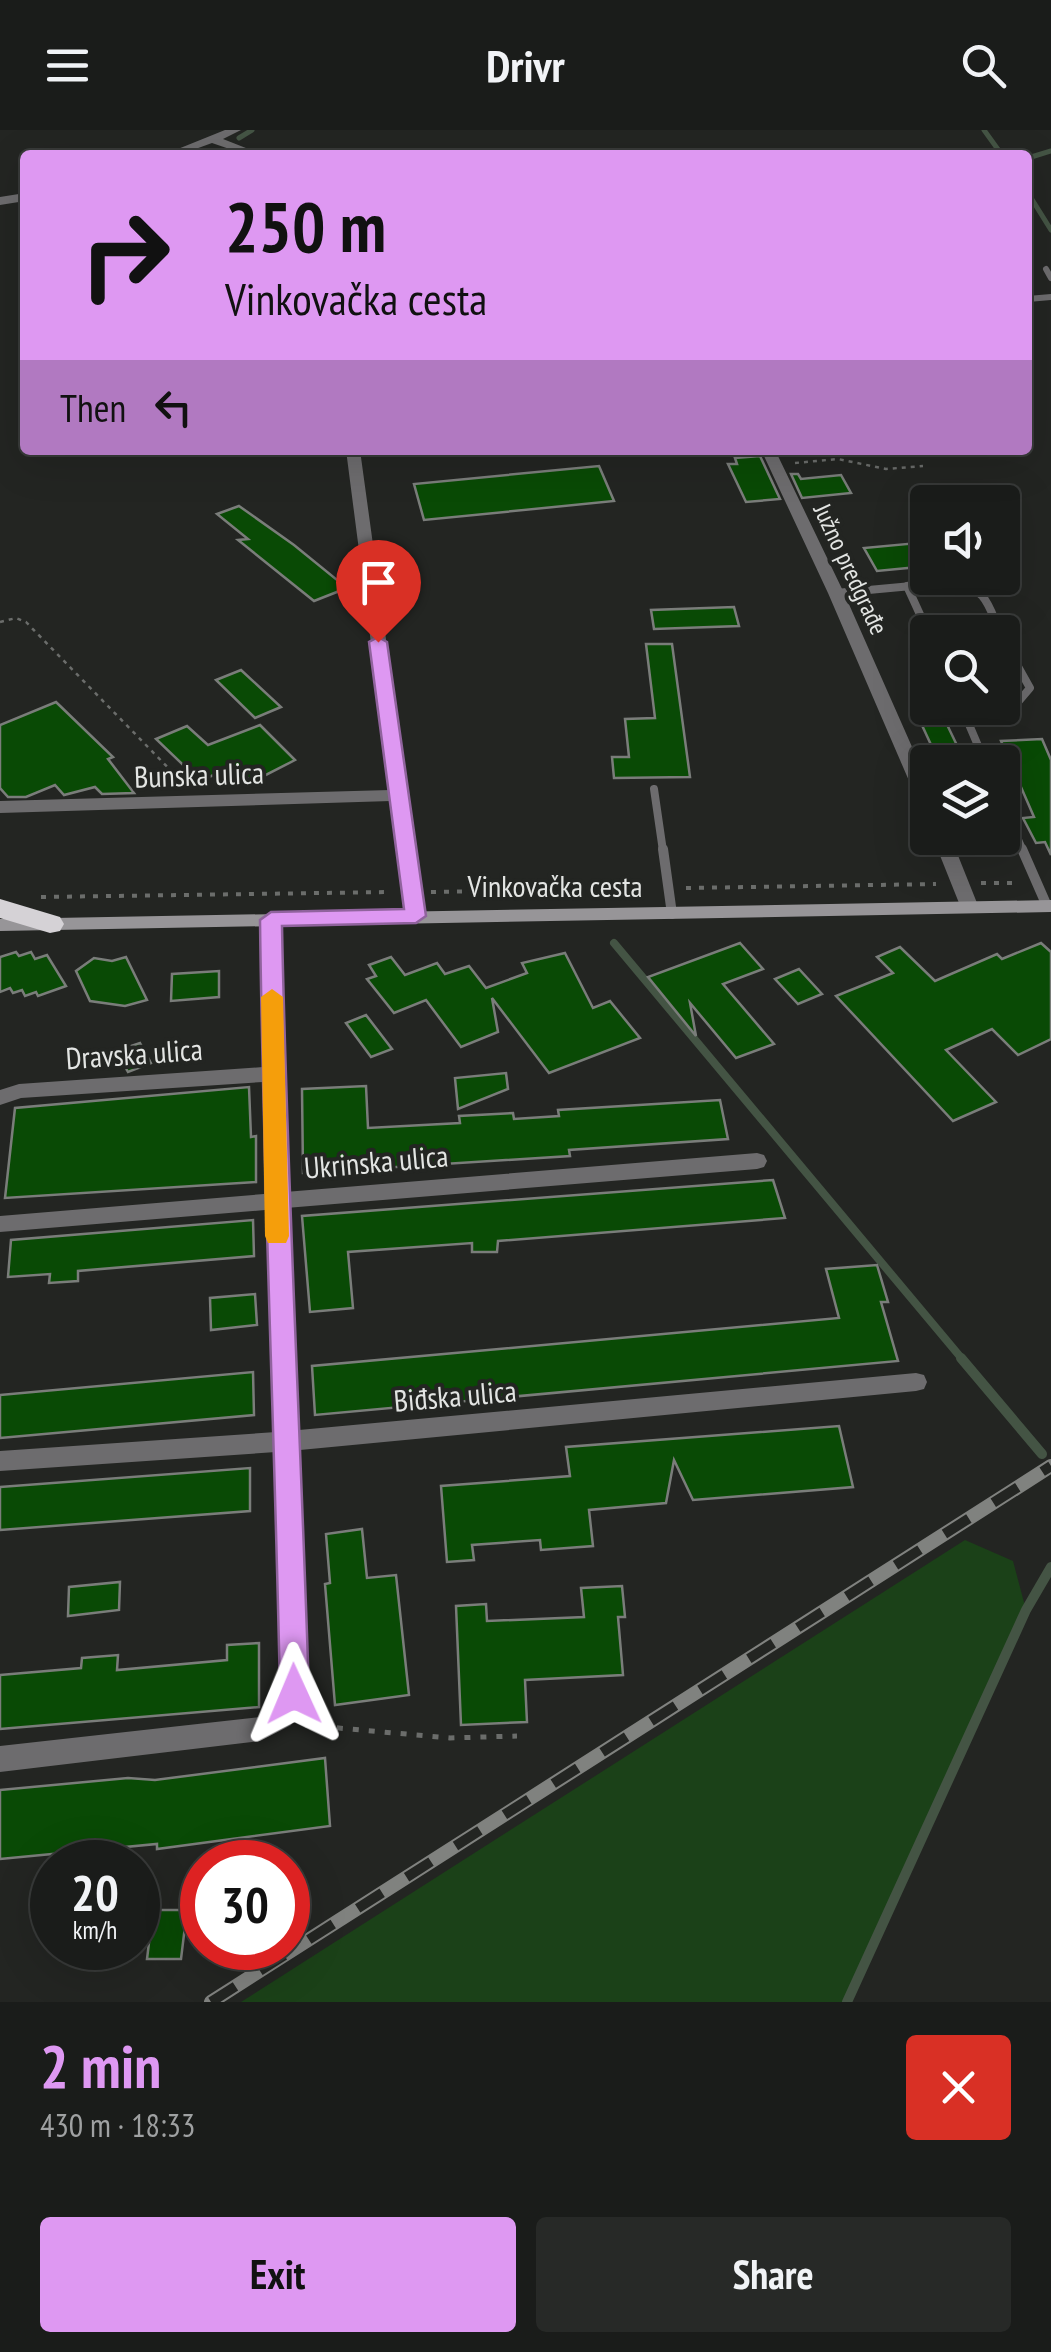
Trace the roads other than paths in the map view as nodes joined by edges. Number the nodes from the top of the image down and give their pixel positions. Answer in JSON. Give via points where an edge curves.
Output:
{"nodes":[{"id":1,"x":235,"y":130,"type":"edge"},
{"id":2,"x":216,"y":140,"type":"junction"},
{"id":3,"x":185,"y":150,"type":"edge"},
{"id":4,"x":244,"y":150,"type":"edge"},
{"id":5,"x":1046,"y":269,"type":"dead end"},
{"id":6,"x":1051,"y":278,"type":"edge"},
{"id":7,"x":353,"y":455,"type":"edge"},
{"id":8,"x":773,"y":460,"type":"road end"},
{"id":9,"x":907,"y":586,"type":"junction"},
{"id":10,"x":836,"y":593,"type":"junction"},
{"id":11,"x":920,"y":615,"type":"edge"},
{"id":12,"x":994,"y":615,"type":"edge"},
{"id":13,"x":1020,"y":670,"type":"edge"},
{"id":14,"x":1020,"y":706,"type":"edge"},
{"id":15,"x":910,"y":763,"type":"edge"},
{"id":16,"x":654,"y":789,"type":"dead end"},
{"id":17,"x":399,"y":796,"type":"junction"},
{"id":18,"x":0,"y":807,"type":"edge"},
{"id":19,"x":1020,"y":844,"type":"edge"},
{"id":20,"x":950,"y":855,"type":"edge"},
{"id":21,"x":1049,"y":906,"type":"edge"},
{"id":22,"x":0,"y":908,"type":"edge"},
{"id":23,"x":970,"y":908,"type":"junction"},
{"id":24,"x":672,"y":914,"type":"junction"},
{"id":25,"x":416,"y":916,"type":"junction"},
{"id":26,"x":271,"y":920,"type":"junction"},
{"id":27,"x":50,"y":924,"type":"junction"},
{"id":28,"x":0,"y":925,"type":"edge"},
{"id":29,"x":274,"y":1074,"type":"junction"},
{"id":30,"x":0,"y":1098,"type":"edge"},
{"id":31,"x":757,"y":1161,"type":"dead end"},
{"id":32,"x":275,"y":1200,"type":"junction"},
{"id":33,"x":0,"y":1224,"type":"edge"},
{"id":34,"x":916,"y":1382,"type":"dead end"},
{"id":35,"x":288,"y":1441,"type":"junction"},
{"id":36,"x":0,"y":1461,"type":"edge"},
{"id":37,"x":0,"y":1759,"type":"edge"}],
"edges":[{"from":1,"to":2,"type":"street"},
{"from":2,"to":3,"type":"street"},
{"from":2,"to":4,"type":"street"},
{"from":5,"to":6,"type":"lane"},
{"from":7,"to":17,"type":"street"},
{"from":8,"to":10,"type":"street","name":"Južno predgrađe"},
{"from":9,"to":10,"type":"lane"},
{"from":9,"to":11,"type":"lane"},
{"from":9,"to":12,"type":"lane","via":[[973,585],[985,592]]},
{"from":10,"to":15,"type":"street","name":"Južno predgrađe"},
{"from":13,"to":14,"type":"lane","via":[[1030,688]]},
{"from":16,"to":24,"type":"lane"},
{"from":17,"to":18,"type":"street","name":"Bunska ulica"},
{"from":17,"to":25,"type":"street"},
{"from":19,"to":21,"type":"lane"},
{"from":20,"to":23,"type":"street"},
{"from":21,"to":23,"type":"main road","name":"Vinkovačka cesta"},
{"from":22,"to":27,"type":"highway"},
{"from":23,"to":24,"type":"main road","name":"Vinkovačka cesta"},
{"from":24,"to":25,"type":"main road","name":"Vinkovačka cesta"},
{"from":25,"to":26,"type":"main road","name":"Vinkovačka cesta"},
{"from":26,"to":27,"type":"main road","name":"Vinkovačka cesta"},
{"from":26,"to":29,"type":"street"},
{"from":27,"to":28,"type":"main road","name":"Vinkovačka cesta"},
{"from":29,"to":30,"type":"street","name":"Dravska ulica"},
{"from":29,"to":32,"type":"street"},
{"from":31,"to":32,"type":"street","name":"Ukrinska ulica"},
{"from":32,"to":33,"type":"street","name":"Ukrinska ulica"},
{"from":32,"to":35,"type":"street"},
{"from":34,"to":35,"type":"street","name":"Biđska ulica"},
{"from":35,"to":36,"type":"street","name":"Biđska ulica"},
{"from":35,"to":37,"type":"street","via":[[290,1710],[260,1729]]}]}
